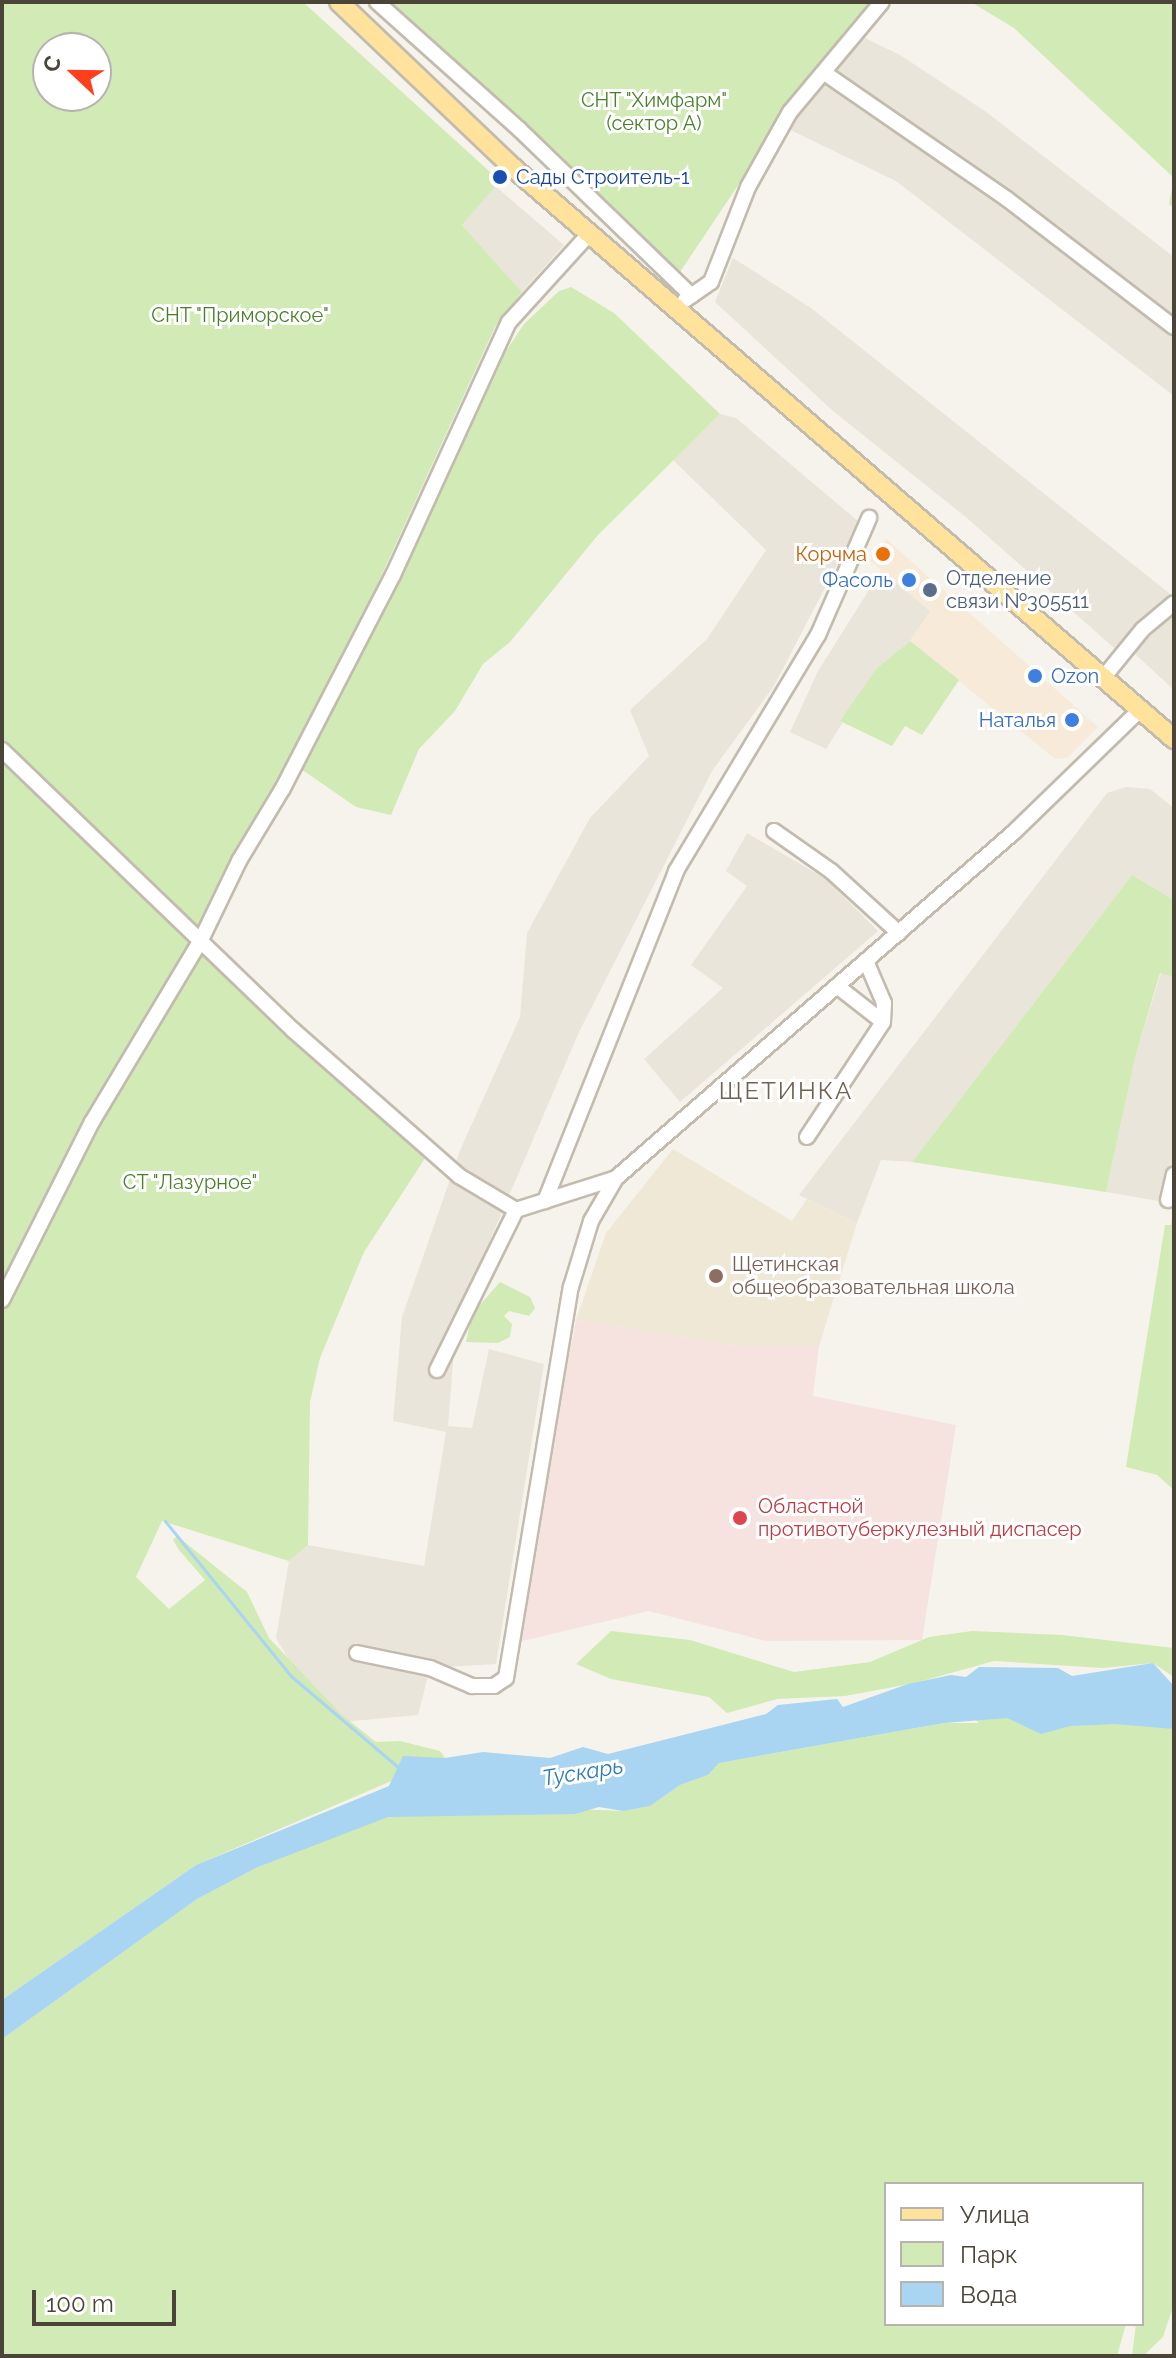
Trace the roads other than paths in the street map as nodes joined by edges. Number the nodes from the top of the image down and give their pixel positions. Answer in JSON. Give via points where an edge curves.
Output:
{"nodes":[{"id":1,"x":339,"y":2,"type":"edge"},
{"id":2,"x":377,"y":2,"type":"edge"},
{"id":3,"x":882,"y":2,"type":"edge"},
{"id":4,"x":826,"y":74,"type":"junction"},
{"id":5,"x":590,"y":233,"type":"junction"},
{"id":6,"x":692,"y":296,"type":"junction"},
{"id":7,"x":670,"y":303,"type":"junction"},
{"id":8,"x":1174,"y":327,"type":"edge"},
{"id":9,"x":869,"y":518,"type":"dead end"},
{"id":10,"x":1174,"y":603,"type":"edge"},
{"id":11,"x":1103,"y":678,"type":"junction"},
{"id":12,"x":1140,"y":710,"type":"junction"},
{"id":13,"x":1174,"y":739,"type":"edge"},
{"id":14,"x":2,"y":750,"type":"edge"},
{"id":15,"x":774,"y":831,"type":"dead end"},
{"id":16,"x":899,"y":933,"type":"junction"},
{"id":17,"x":201,"y":940,"type":"junction"},
{"id":18,"x":866,"y":961,"type":"junction"},
{"id":19,"x":837,"y":986,"type":"junction"},
{"id":20,"x":883,"y":1022,"type":"junction"},
{"id":21,"x":807,"y":1137,"type":"dead end"},
{"id":22,"x":1174,"y":1175,"type":"edge"},
{"id":23,"x":616,"y":1178,"type":"junction"},
{"id":24,"x":1168,"y":1200,"type":"dead end"},
{"id":25,"x":545,"y":1201,"type":"junction"},
{"id":26,"x":516,"y":1210,"type":"junction"},
{"id":27,"x":2,"y":1300,"type":"edge"},
{"id":28,"x":437,"y":1370,"type":"dead end"},
{"id":29,"x":357,"y":1653,"type":"dead end"}],
"edges":[{"from":1,"to":5,"type":"main road"},
{"from":2,"to":6,"type":"street","via":[[519,129]]},
{"from":3,"to":4,"type":"street"},
{"from":4,"to":6,"type":"street","via":[[790,112],[748,187],[711,282]]},
{"from":4,"to":8,"type":"street","via":[[995,191]]},
{"from":5,"to":7,"type":"main road"},
{"from":5,"to":17,"type":"street","via":[[509,322],[393,575]]},
{"from":6,"to":7,"type":"street"},
{"from":7,"to":11,"type":"main road"},
{"from":9,"to":25,"type":"street","via":[[818,635],[676,871]]},
{"from":10,"to":11,"type":"street","via":[[1143,629]]},
{"from":11,"to":12,"type":"main road"},
{"from":12,"to":13,"type":"main road"},
{"from":12,"to":16,"type":"street"},
{"from":14,"to":17,"type":"street"},
{"from":15,"to":16,"type":"street","via":[[831,871]]},
{"from":16,"to":18,"type":"street"},
{"from":17,"to":26,"type":"street","via":[[293,1030],[459,1176]]},
{"from":17,"to":27,"type":"street","via":[[92,1122]]},
{"from":18,"to":19,"type":"street"},
{"from":18,"to":20,"type":"street","via":[[884,1003]]},
{"from":19,"to":20,"type":"street"},
{"from":19,"to":23,"type":"street"},
{"from":20,"to":21,"type":"street"},
{"from":22,"to":24,"type":"street"},
{"from":23,"to":25,"type":"street"},
{"from":23,"to":29,"type":"street","via":[[591,1221],[571,1287],[506,1678],[494,1686],[472,1686],[430,1668]]},
{"from":25,"to":26,"type":"street"},
{"from":26,"to":28,"type":"street"}]}
